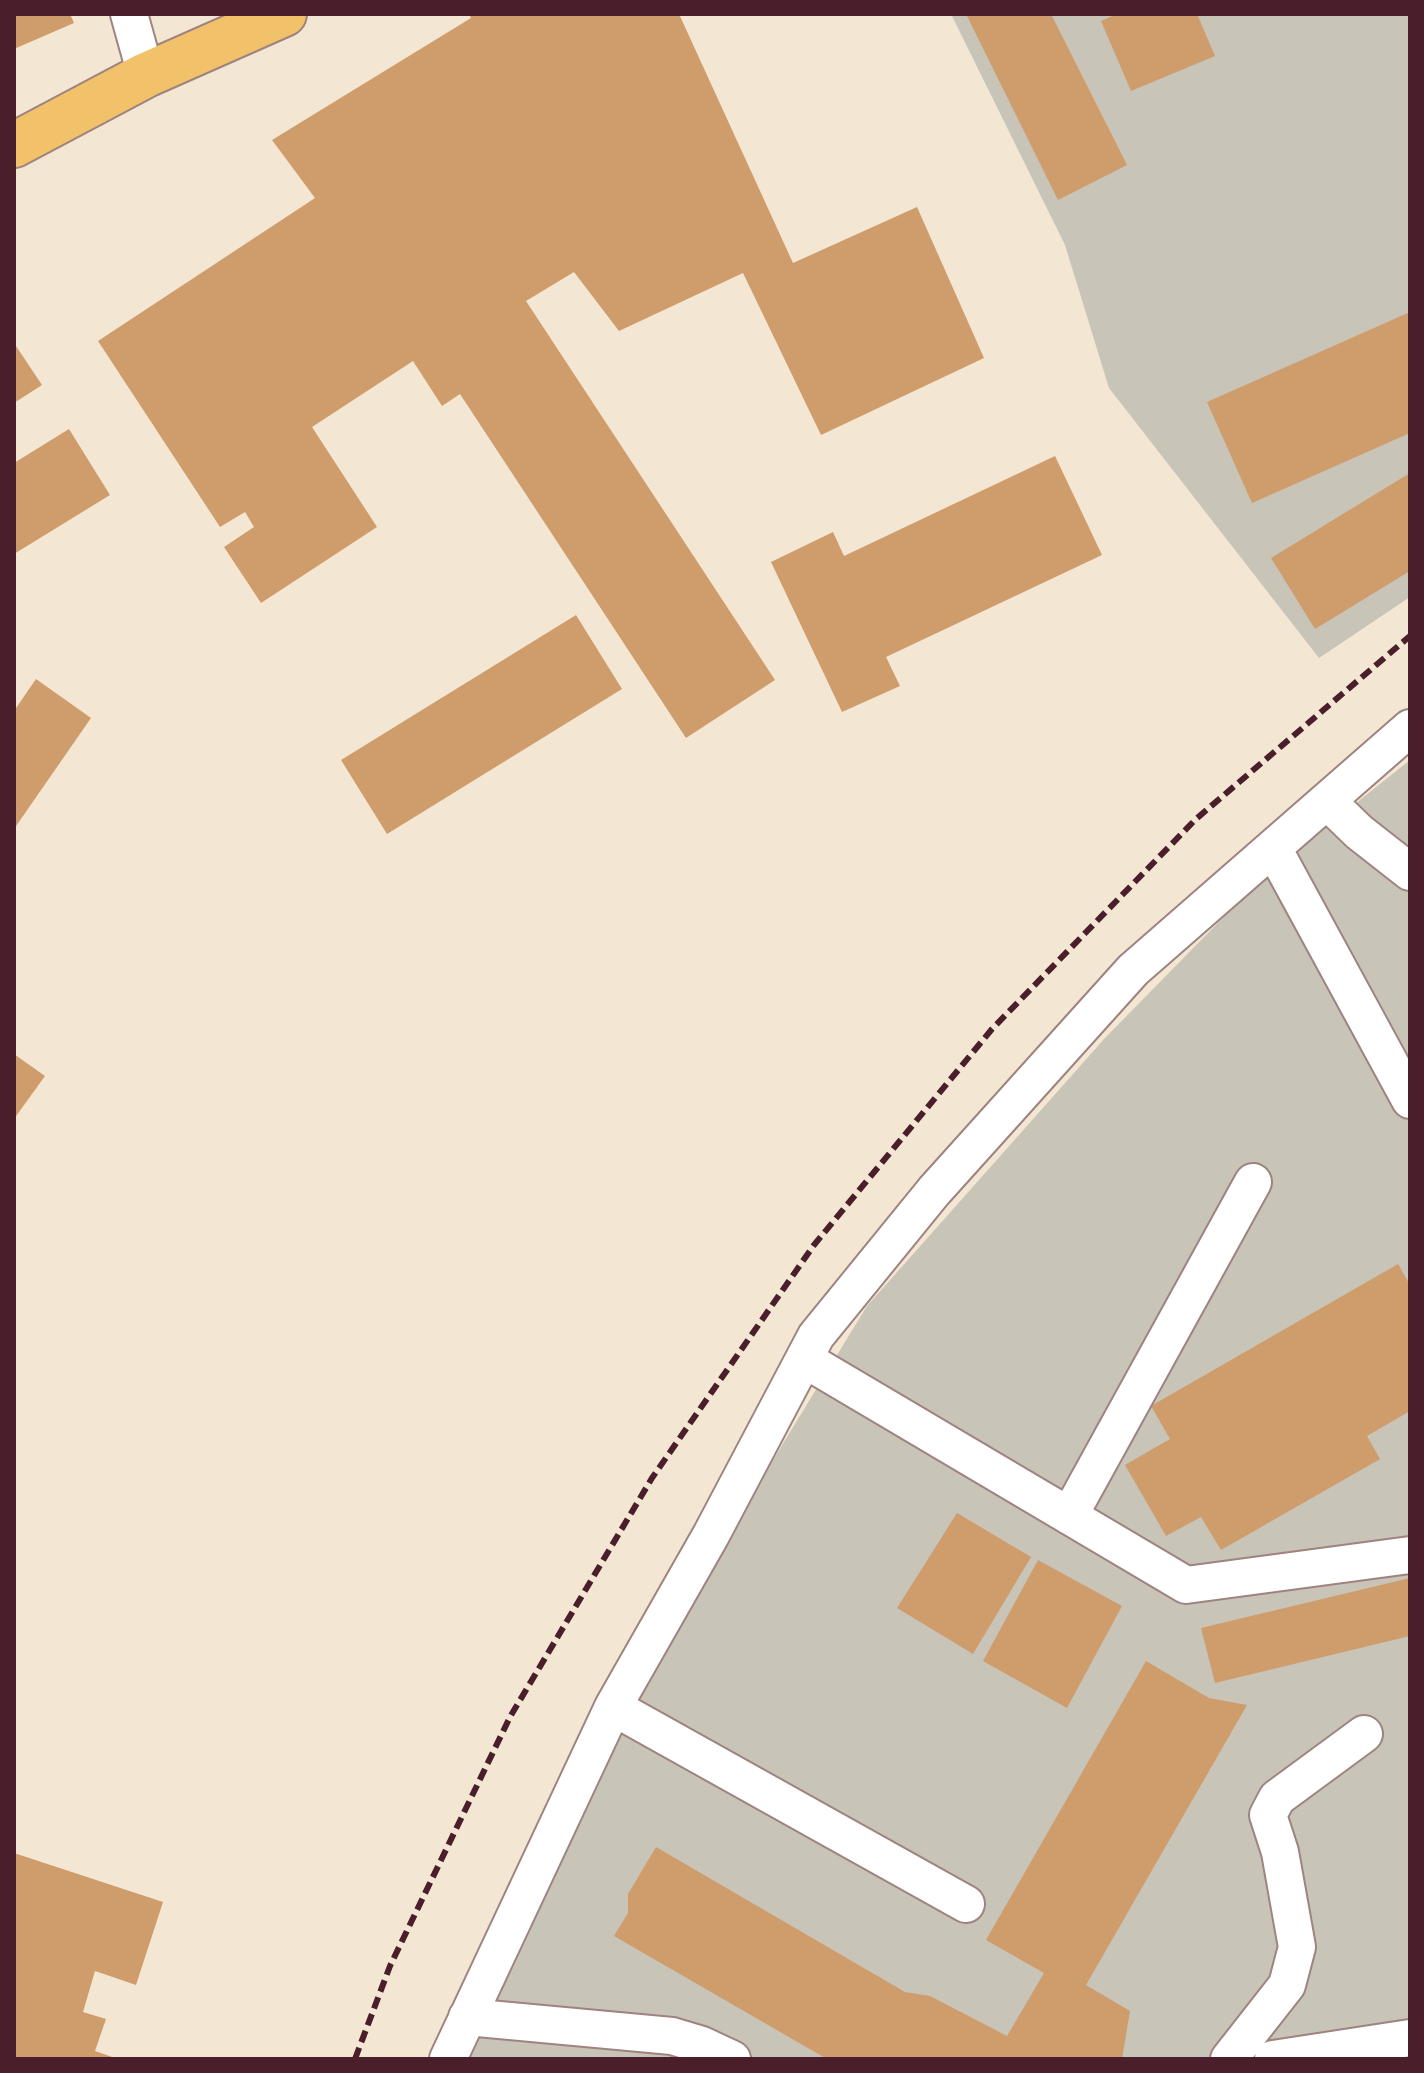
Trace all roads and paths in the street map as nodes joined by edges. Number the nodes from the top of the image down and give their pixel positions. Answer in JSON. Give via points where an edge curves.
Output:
{"nodes":[{"id":1,"x":129,"y":14,"type":"edge"},
{"id":2,"x":283,"y":14,"type":"edge"},
{"id":3,"x":146,"y":75,"type":"junction"},
{"id":4,"x":14,"y":145,"type":"edge"},
{"id":5,"x":1410,"y":728,"type":"edge"},
{"id":6,"x":1327,"y":801,"type":"junction"},
{"id":7,"x":1273,"y":848,"type":"junction"},
{"id":8,"x":1410,"y":872,"type":"edge"},
{"id":9,"x":1410,"y":1100,"type":"edge"},
{"id":10,"x":1253,"y":1182,"type":"dead end"},
{"id":11,"x":804,"y":1359,"type":"junction"},
{"id":12,"x":1069,"y":1516,"type":"junction"},
{"id":13,"x":1410,"y":1555,"type":"edge"},
{"id":14,"x":613,"y":1707,"type":"junction"},
{"id":15,"x":1364,"y":1734,"type":"dead end"},
{"id":16,"x":966,"y":1904,"type":"dead end"},
{"id":17,"x":467,"y":2017,"type":"junction"},
{"id":18,"x":1410,"y":2038,"type":"edge"},
{"id":19,"x":670,"y":2047,"type":"edge"},
{"id":20,"x":448,"y":2059,"type":"edge"},
{"id":21,"x":732,"y":2059,"type":"edge"},
{"id":22,"x":1229,"y":2059,"type":"edge"},
{"id":23,"x":1273,"y":2059,"type":"edge"}],
"edges":[{"from":1,"to":3,"type":"street"},
{"from":2,"to":3,"type":"main road"},
{"from":3,"to":4,"type":"main road"},
{"from":5,"to":6,"type":"street"},
{"from":6,"to":7,"type":"street"},
{"from":6,"to":8,"type":"street"},
{"from":7,"to":9,"type":"street"},
{"from":7,"to":11,"type":"street","via":[[1133,970],[934,1191],[816,1336]]},
{"from":10,"to":12,"type":"street"},
{"from":11,"to":12,"type":"street"},
{"from":11,"to":14,"type":"street"},
{"from":12,"to":13,"type":"street","via":[[1186,1585]]},
{"from":14,"to":16,"type":"street"},
{"from":14,"to":17,"type":"street"},
{"from":15,"to":22,"type":"street","via":[[1277,1798],[1268,1815],[1297,1947],[1287,1985]]},
{"from":17,"to":19,"type":"street"},
{"from":17,"to":20,"type":"street"},
{"from":18,"to":23,"type":"street"},
{"from":19,"to":21,"type":"street","via":[[702,2045]]}]}
